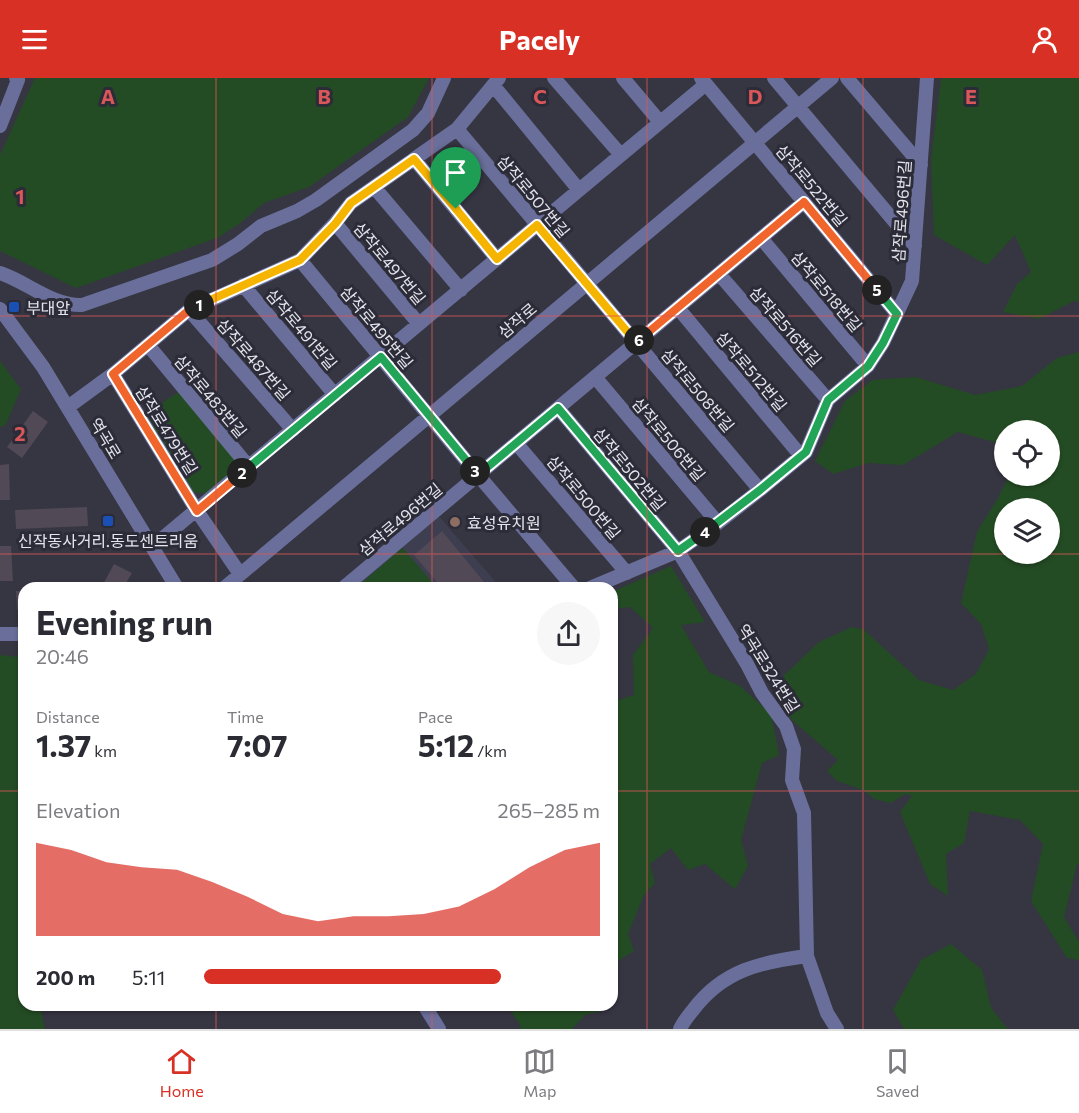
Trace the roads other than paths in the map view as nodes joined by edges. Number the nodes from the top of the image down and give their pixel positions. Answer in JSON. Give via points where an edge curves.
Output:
{"nodes":[{"id":1,"x":16,"y":78,"type":"edge"},
{"id":2,"x":444,"y":78,"type":"edge"},
{"id":3,"x":554,"y":78,"type":"edge"},
{"id":4,"x":623,"y":78,"type":"edge"},
{"id":5,"x":774,"y":78,"type":"edge"},
{"id":6,"x":832,"y":78,"type":"edge"},
{"id":7,"x":847,"y":78,"type":"edge"},
{"id":8,"x":927,"y":78,"type":"edge"},
{"id":9,"x":703,"y":81,"type":"edge"},
{"id":10,"x":496,"y":82,"type":"edge"},
{"id":11,"x":797,"y":107,"type":"junction"},
{"id":12,"x":660,"y":122,"type":"junction"},
{"id":13,"x":0,"y":126,"type":"edge"},
{"id":14,"x":457,"y":129,"type":"junction"},
{"id":15,"x":754,"y":142,"type":"junction"},
{"id":16,"x":621,"y":155,"type":"junction"},
{"id":17,"x":414,"y":159,"type":"junction"},
{"id":18,"x":921,"y":165,"type":"junction"},
{"id":19,"x":374,"y":187,"type":"junction"},
{"id":20,"x":579,"y":190,"type":"junction"},
{"id":21,"x":804,"y":202,"type":"junction"},
{"id":22,"x":335,"y":224,"type":"junction"},
{"id":23,"x":537,"y":225,"type":"junction"},
{"id":24,"x":761,"y":238,"type":"junction"},
{"id":25,"x":915,"y":246,"type":"junction"},
{"id":26,"x":497,"y":259,"type":"junction"},
{"id":27,"x":300,"y":260,"type":"junction"},
{"id":28,"x":0,"y":273,"type":"edge"},
{"id":29,"x":719,"y":274,"type":"junction"},
{"id":30,"x":586,"y":284,"type":"junction"},
{"id":31,"x":243,"y":285,"type":"junction"},
{"id":32,"x":461,"y":290,"type":"junction"},
{"id":33,"x":678,"y":308,"type":"junction"},
{"id":34,"x":0,"y":309,"type":"edge"},
{"id":35,"x":189,"y":310,"type":"junction"},
{"id":36,"x":897,"y":314,"type":"junction"},
{"id":37,"x":420,"y":324,"type":"junction"},
{"id":38,"x":636,"y":342,"type":"junction"},
{"id":39,"x":148,"y":345,"type":"junction"},
{"id":40,"x":381,"y":357,"type":"junction"},
{"id":41,"x":868,"y":366,"type":"junction"},
{"id":42,"x":113,"y":374,"type":"junction"},
{"id":43,"x":595,"y":377,"type":"junction"},
{"id":44,"x":335,"y":395,"type":"junction"},
{"id":45,"x":828,"y":400,"type":"junction"},
{"id":46,"x":68,"y":407,"type":"junction"},
{"id":47,"x":558,"y":408,"type":"junction"},
{"id":48,"x":429,"y":416,"type":"junction"},
{"id":49,"x":293,"y":430,"type":"junction"},
{"id":50,"x":516,"y":443,"type":"junction"},
{"id":51,"x":801,"y":456,"type":"junction"},
{"id":52,"x":249,"y":467,"type":"junction"},
{"id":53,"x":478,"y":475,"type":"junction"},
{"id":54,"x":760,"y":490,"type":"junction"},
{"id":55,"x":197,"y":511,"type":"junction"},
{"id":56,"x":718,"y":523,"type":"junction"},
{"id":57,"x":152,"y":547,"type":"junction"},
{"id":58,"x":678,"y":551,"type":"junction"},
{"id":59,"x":627,"y":573,"type":"junction"},
{"id":60,"x":240,"y":574,"type":"junction"},
{"id":61,"x":173,"y":582,"type":"edge"},
{"id":62,"x":231,"y":582,"type":"edge"},
{"id":63,"x":350,"y":582,"type":"edge"},
{"id":64,"x":569,"y":582,"type":"edge"},
{"id":65,"x":605,"y":582,"type":"edge"},
{"id":66,"x":0,"y":634,"type":"edge"},
{"id":67,"x":18,"y":634,"type":"edge"},
{"id":68,"x":807,"y":956,"type":"junction"},
{"id":69,"x":428,"y":1011,"type":"edge"},
{"id":70,"x":439,"y":1029,"type":"edge"},
{"id":71,"x":680,"y":1029,"type":"edge"},
{"id":72,"x":837,"y":1029,"type":"edge"}],
"edges":[{"from":1,"to":13,"type":"street"},
{"from":2,"to":28,"type":"street","via":[[428,113],[413,130],[316,200],[261,226],[212,260],[74,306]]},
{"from":3,"to":16,"type":"street"},
{"from":4,"to":12,"type":"street"},
{"from":5,"to":11,"type":"street"},
{"from":6,"to":11,"type":"street","name":"삼작로"},
{"from":7,"to":18,"type":"street"},
{"from":8,"to":18,"type":"street","name":"삼작로496번길"},
{"from":9,"to":12,"type":"street"},
{"from":9,"to":15,"type":"street","name":"삼작로522번길"},
{"from":10,"to":14,"type":"street"},
{"from":10,"to":20,"type":"street"},
{"from":11,"to":15,"type":"street","name":"삼작로"},
{"from":11,"to":25,"type":"street"},
{"from":12,"to":16,"type":"street"},
{"from":14,"to":17,"type":"street"},
{"from":14,"to":23,"type":"street","name":"삼작로507번길"},
{"from":15,"to":21,"type":"street","name":"삼작로522번길"},
{"from":15,"to":30,"type":"street","name":"삼작로"},
{"from":16,"to":20,"type":"street"},
{"from":17,"to":19,"type":"street"},
{"from":17,"to":26,"type":"street"},
{"from":18,"to":25,"type":"street","name":"삼작로496번길"},
{"from":19,"to":22,"type":"street","via":[[351,203]]},
{"from":19,"to":32,"type":"street"},
{"from":20,"to":23,"type":"street"},
{"from":21,"to":24,"type":"street","name":"삼작로496번길"},
{"from":21,"to":36,"type":"street","name":"삼작로522번길"},
{"from":22,"to":27,"type":"street"},
{"from":22,"to":37,"type":"street","name":"삼작로497번길"},
{"from":23,"to":26,"type":"street"},
{"from":23,"to":30,"type":"street","name":"삼작로507번길"},
{"from":24,"to":29,"type":"street","name":"삼작로496번길"},
{"from":24,"to":41,"type":"street","name":"삼작로518번길"},
{"from":25,"to":36,"type":"street","name":"삼작로496번길","via":[[912,282]]},
{"from":26,"to":32,"type":"street"},
{"from":27,"to":31,"type":"street"},
{"from":27,"to":40,"type":"street","name":"삼작로495번길"},
{"from":29,"to":33,"type":"street","name":"삼작로496번길"},
{"from":29,"to":45,"type":"street","name":"삼작로516번길"},
{"from":30,"to":38,"type":"street","name":"삼작로508번길"},
{"from":30,"to":48,"type":"street","name":"삼작로"},
{"from":31,"to":35,"type":"street"},
{"from":31,"to":44,"type":"street","name":"삼작로491번길"},
{"from":32,"to":37,"type":"street"},
{"from":33,"to":38,"type":"street","name":"삼작로496번길"},
{"from":33,"to":51,"type":"street","name":"삼작로512번길"},
{"from":34,"to":46,"type":"street","name":"역곡로"},
{"from":35,"to":39,"type":"street"},
{"from":35,"to":49,"type":"street","name":"삼작로487번길"},
{"from":36,"to":41,"type":"street","name":"삼작로496번길"},
{"from":37,"to":40,"type":"street"},
{"from":38,"to":43,"type":"street","name":"삼작로496번길"},
{"from":38,"to":54,"type":"street","name":"삼작로508번길"},
{"from":39,"to":42,"type":"street"},
{"from":39,"to":52,"type":"street","name":"삼작로483번길"},
{"from":40,"to":44,"type":"street"},
{"from":40,"to":48,"type":"street","name":"삼작로495번길"},
{"from":41,"to":45,"type":"street","name":"삼작로496번길"},
{"from":42,"to":46,"type":"street"},
{"from":42,"to":55,"type":"street","name":"삼작로479번길"},
{"from":43,"to":47,"type":"street","name":"삼작로496번길"},
{"from":43,"to":56,"type":"street","name":"삼작로506번길"},
{"from":44,"to":49,"type":"street"},
{"from":45,"to":51,"type":"street","name":"삼작로496번길"},
{"from":46,"to":57,"type":"street","name":"역곡로"},
{"from":47,"to":50,"type":"street","name":"삼작로496번길"},
{"from":47,"to":58,"type":"street","name":"삼작로502번길"},
{"from":48,"to":53,"type":"street"},
{"from":48,"to":60,"type":"street","name":"삼작로"},
{"from":49,"to":52,"type":"street"},
{"from":50,"to":53,"type":"street","name":"삼작로496번길"},
{"from":50,"to":59,"type":"street","name":"삼작로500번길"},
{"from":51,"to":54,"type":"street","name":"삼작로496번길"},
{"from":52,"to":55,"type":"street"},
{"from":53,"to":63,"type":"street","name":"삼작로496번길"},
{"from":53,"to":64,"type":"street"},
{"from":54,"to":56,"type":"street","name":"삼작로496번길"},
{"from":55,"to":57,"type":"street"},
{"from":55,"to":60,"type":"street","name":"삼작로479번길"},
{"from":56,"to":58,"type":"street","name":"삼작로496번길"},
{"from":57,"to":61,"type":"street","name":"역곡로"},
{"from":58,"to":59,"type":"street","name":"삼작로496번길"},
{"from":58,"to":68,"type":"street","name":"역곡로324번길","via":[[762,693],[786,726],[794,749],[792,780],[804,813]]},
{"from":59,"to":65,"type":"street","name":"삼작로496번길"},
{"from":60,"to":62,"type":"street","name":"삼작로"},
{"from":66,"to":67,"type":"street"},
{"from":68,"to":71,"type":"street","via":[[768,961],[733,974],[703,997]]},
{"from":68,"to":72,"type":"street","name":"역곡로324번길","via":[[827,1013]]},
{"from":69,"to":70,"type":"street"}]}
